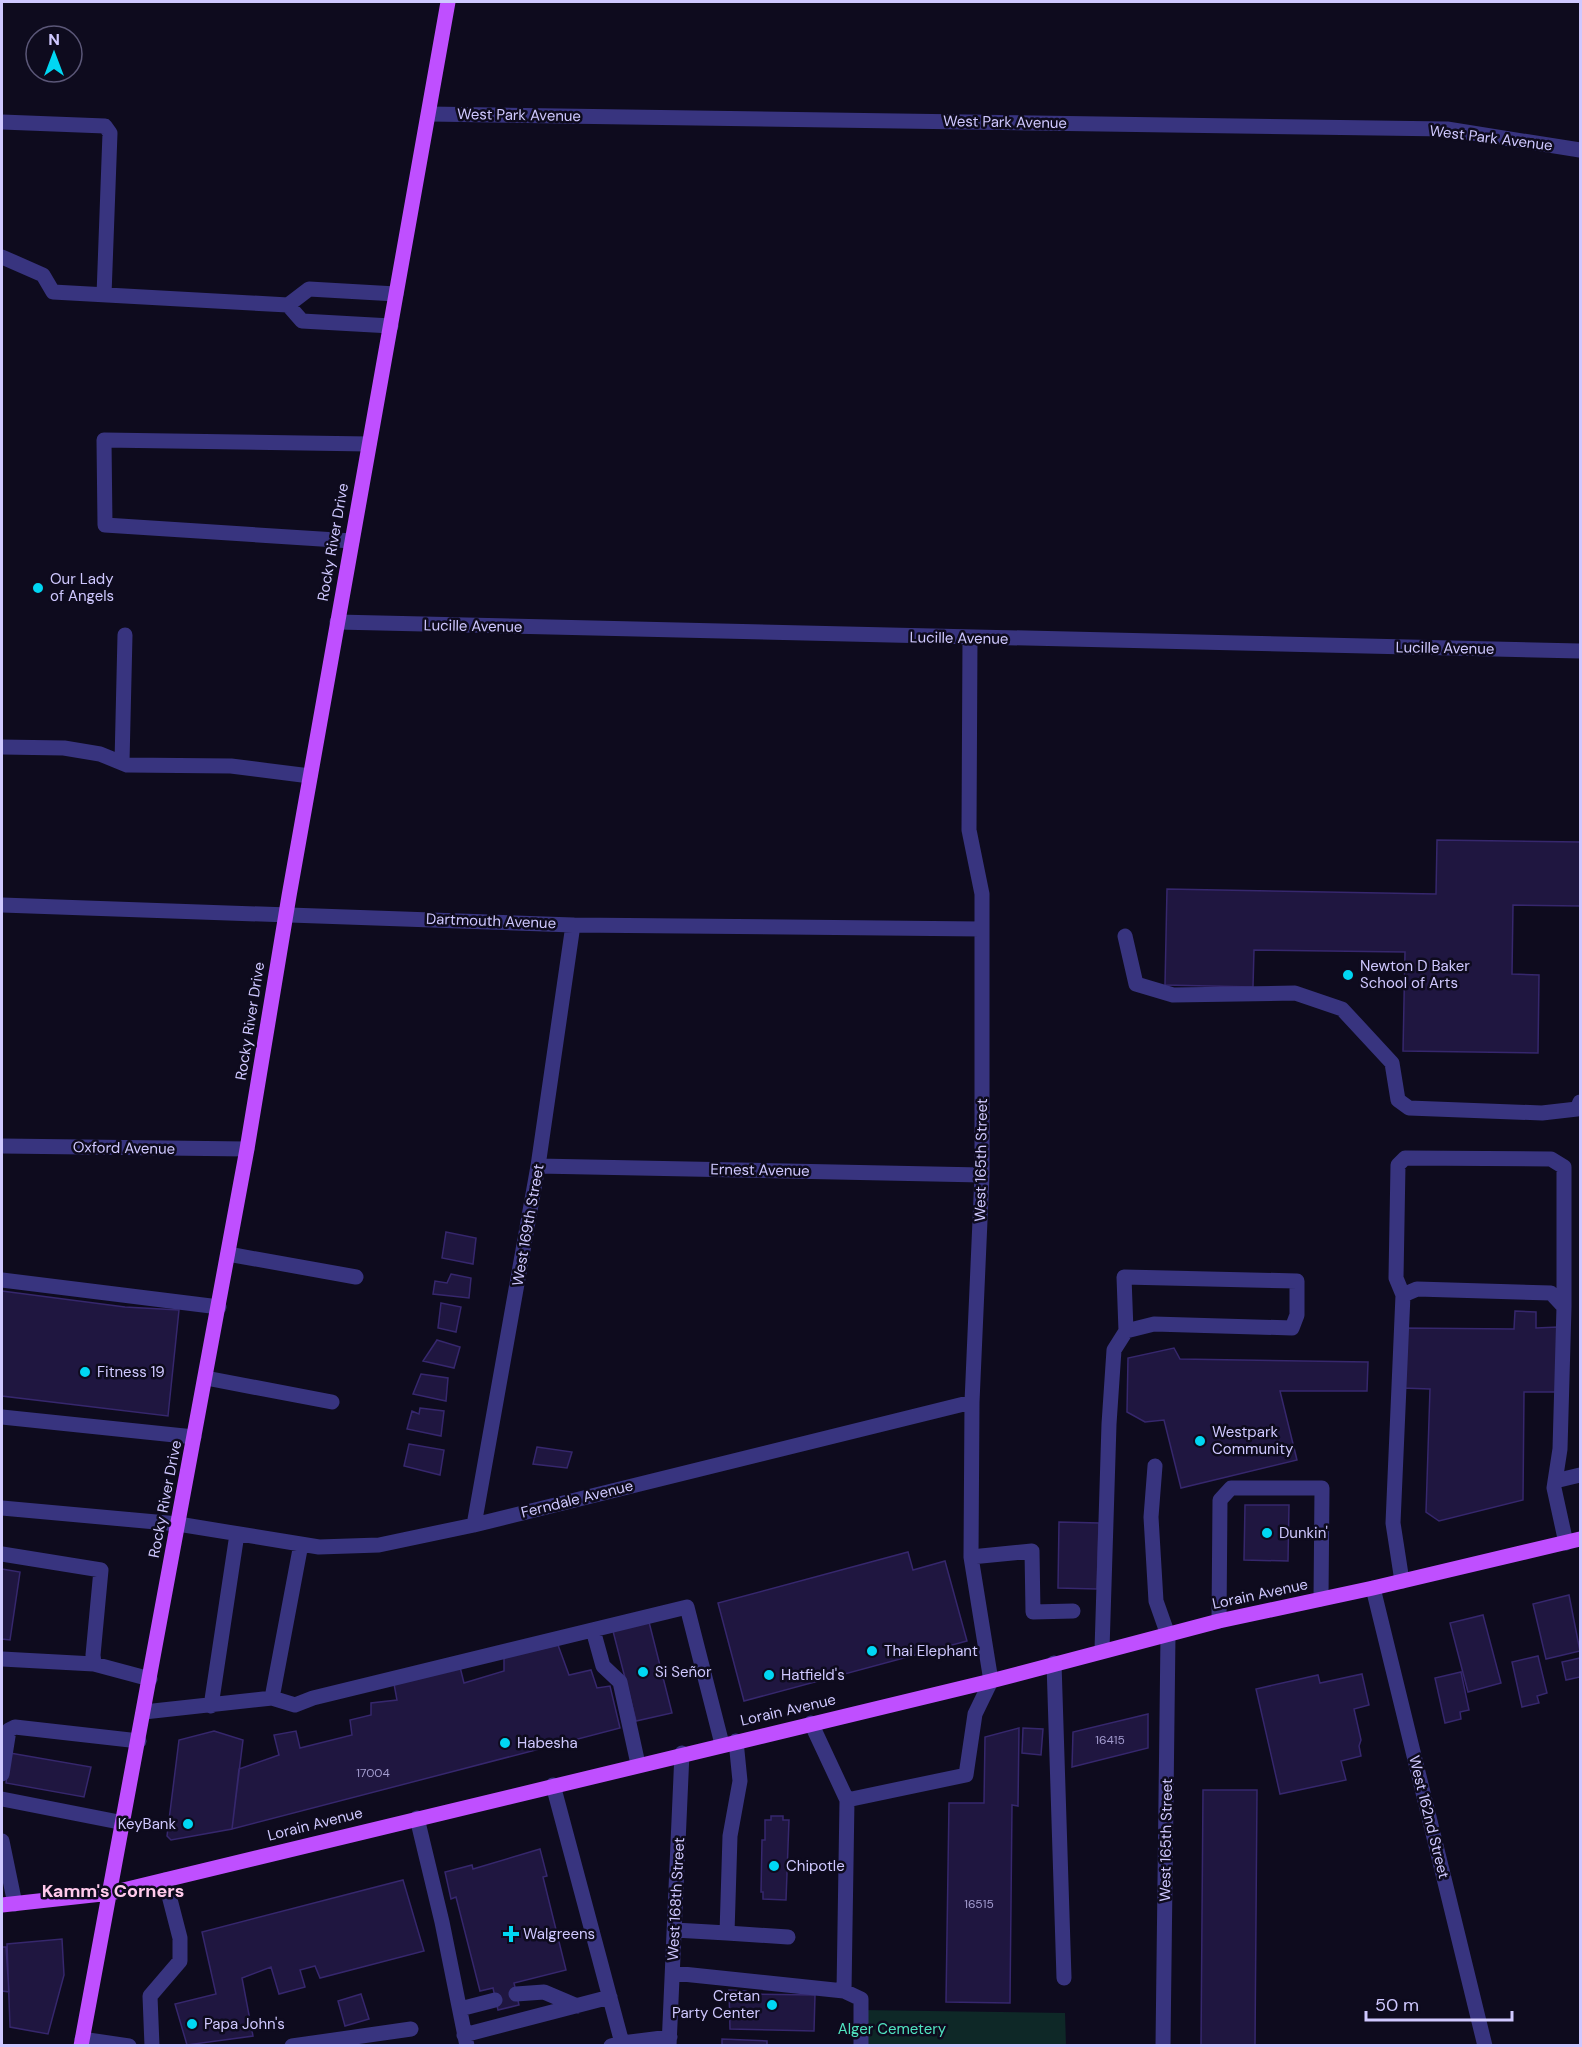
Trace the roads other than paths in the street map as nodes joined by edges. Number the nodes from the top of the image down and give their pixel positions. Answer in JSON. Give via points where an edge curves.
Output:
{"nodes":[{"id":1,"x":448,"y":2,"type":"edge"},
{"id":2,"x":429,"y":114,"type":"junction"},
{"id":3,"x":2,"y":122,"type":"edge"},
{"id":4,"x":1581,"y":150,"type":"edge"},
{"id":5,"x":2,"y":257,"type":"edge"},
{"id":6,"x":396,"y":294,"type":"junction"},
{"id":7,"x":104,"y":295,"type":"junction"},
{"id":8,"x":288,"y":305,"type":"junction"},
{"id":9,"x":391,"y":326,"type":"junction"},
{"id":10,"x":369,"y":444,"type":"junction"},
{"id":11,"x":352,"y":541,"type":"junction"},
{"id":12,"x":337,"y":622,"type":"junction"},
{"id":13,"x":125,"y":635,"type":"dead end"},
{"id":14,"x":970,"y":638,"type":"junction"},
{"id":15,"x":1581,"y":651,"type":"edge"},
{"id":16,"x":2,"y":747,"type":"edge"},
{"id":17,"x":122,"y":762,"type":"junction"},
{"id":18,"x":310,"y":776,"type":"junction"},
{"id":19,"x":2,"y":905,"type":"edge"},
{"id":20,"x":286,"y":913,"type":"junction"},
{"id":21,"x":573,"y":925,"type":"junction"},
{"id":22,"x":981,"y":929,"type":"junction"},
{"id":23,"x":1125,"y":936,"type":"dead end"},
{"id":24,"x":1581,"y":1102,"type":"edge"},
{"id":25,"x":2,"y":1146,"type":"edge"},
{"id":26,"x":248,"y":1149,"type":"junction"},
{"id":27,"x":538,"y":1166,"type":"junction"},
{"id":28,"x":982,"y":1175,"type":"junction"},
{"id":29,"x":228,"y":1254,"type":"junction"},
{"id":30,"x":356,"y":1277,"type":"dead end"},
{"id":31,"x":2,"y":1280,"type":"edge"},
{"id":32,"x":1403,"y":1295,"type":"junction"},
{"id":33,"x":219,"y":1307,"type":"junction"},
{"id":34,"x":1564,"y":1307,"type":"junction"},
{"id":35,"x":1126,"y":1331,"type":"junction"},
{"id":36,"x":206,"y":1378,"type":"junction"},
{"id":37,"x":333,"y":1402,"type":"dead end"},
{"id":38,"x":972,"y":1402,"type":"junction"},
{"id":39,"x":2,"y":1417,"type":"edge"},
{"id":40,"x":194,"y":1437,"type":"junction"},
{"id":41,"x":1155,"y":1466,"type":"dead end"},
{"id":42,"x":1581,"y":1475,"type":"edge"},
{"id":43,"x":1555,"y":1481,"type":"junction"},
{"id":44,"x":2,"y":1508,"type":"edge"},
{"id":45,"x":178,"y":1524,"type":"junction"},
{"id":46,"x":474,"y":1525,"type":"junction"},
{"id":47,"x":237,"y":1534,"type":"junction"},
{"id":48,"x":1573,"y":1541,"type":"edge"},
{"id":49,"x":301,"y":1544,"type":"junction"},
{"id":50,"x":2,"y":1554,"type":"edge"},
{"id":51,"x":971,"y":1557,"type":"junction"},
{"id":52,"x":1402,"y":1581,"type":"junction"},
{"id":53,"x":1373,"y":1588,"type":"junction"},
{"id":54,"x":1321,"y":1599,"type":"junction"},
{"id":55,"x":1073,"y":1611,"type":"dead end"},
{"id":56,"x":1219,"y":1621,"type":"junction"},
{"id":57,"x":593,"y":1630,"type":"junction"},
{"id":58,"x":1168,"y":1635,"type":"junction"},
{"id":59,"x":1102,"y":1650,"type":"junction"},
{"id":60,"x":2,"y":1659,"type":"edge"},
{"id":61,"x":1054,"y":1663,"type":"junction"},
{"id":62,"x":94,"y":1664,"type":"junction"},
{"id":63,"x":150,"y":1679,"type":"junction"},
{"id":64,"x":992,"y":1681,"type":"junction"},
{"id":65,"x":272,"y":1698,"type":"junction"},
{"id":66,"x":211,"y":1706,"type":"junction"},
{"id":67,"x":144,"y":1712,"type":"junction"},
{"id":68,"x":811,"y":1723,"type":"junction"},
{"id":69,"x":139,"y":1741,"type":"junction"},
{"id":70,"x":729,"y":1742,"type":"junction"},
{"id":71,"x":682,"y":1753,"type":"junction"},
{"id":72,"x":638,"y":1764,"type":"junction"},
{"id":73,"x":2,"y":1774,"type":"edge"},
{"id":74,"x":553,"y":1785,"type":"junction"},
{"id":75,"x":2,"y":1798,"type":"edge"},
{"id":76,"x":847,"y":1800,"type":"junction"},
{"id":77,"x":417,"y":1818,"type":"junction"},
{"id":78,"x":124,"y":1823,"type":"junction"},
{"id":79,"x":2,"y":1841,"type":"edge"},
{"id":80,"x":165,"y":1880,"type":"junction"},
{"id":81,"x":111,"y":1893,"type":"junction"},
{"id":82,"x":8,"y":1904,"type":"edge"},
{"id":83,"x":675,"y":1930,"type":"junction"},
{"id":84,"x":727,"y":1933,"type":"junction"},
{"id":85,"x":788,"y":1937,"type":"dead end"},
{"id":86,"x":673,"y":1973,"type":"junction"},
{"id":87,"x":1064,"y":1978,"type":"dead end"},
{"id":88,"x":844,"y":1991,"type":"junction"},
{"id":89,"x":516,"y":1994,"type":"dead end"},
{"id":90,"x":610,"y":1997,"type":"junction"},
{"id":91,"x":495,"y":2000,"type":"dead end"},
{"id":92,"x":577,"y":2006,"type":"junction"},
{"id":93,"x":460,"y":2009,"type":"junction"},
{"id":94,"x":411,"y":2029,"type":"dead end"},
{"id":95,"x":465,"y":2040,"type":"edge"},
{"id":96,"x":669,"y":2041,"type":"edge"},
{"id":97,"x":82,"y":2042,"type":"edge"},
{"id":98,"x":617,"y":2044,"type":"edge"},
{"id":99,"x":129,"y":2046,"type":"edge"},
{"id":100,"x":152,"y":2046,"type":"edge"},
{"id":101,"x":292,"y":2046,"type":"edge"},
{"id":102,"x":861,"y":2046,"type":"edge"},
{"id":103,"x":1163,"y":2046,"type":"edge"},
{"id":104,"x":1485,"y":2046,"type":"edge"}],
"edges":[{"from":1,"to":2,"type":"main road","name":"Rocky River Drive"},
{"from":2,"to":4,"type":"street","name":"West Park Avenue","via":[[1447,129]]},
{"from":2,"to":6,"type":"main road","name":"Rocky River Drive"},
{"from":3,"to":7,"type":"street","via":[[105,126],[110,133]]},
{"from":5,"to":7,"type":"street","via":[[43,275],[53,292]]},
{"from":6,"to":8,"type":"street","via":[[309,290]]},
{"from":6,"to":9,"type":"main road","name":"Rocky River Drive"},
{"from":7,"to":8,"type":"street"},
{"from":8,"to":9,"type":"street","via":[[302,321]]},
{"from":9,"to":10,"type":"main road","name":"Rocky River Drive"},
{"from":10,"to":11,"type":"main road","name":"Rocky River Drive"},
{"from":10,"to":11,"type":"street","via":[[104,440],[105,525]]},
{"from":11,"to":12,"type":"main road","name":"Rocky River Drive"},
{"from":12,"to":14,"type":"street","name":"Lucille Avenue"},
{"from":12,"to":18,"type":"main road","name":"Rocky River Drive"},
{"from":13,"to":17,"type":"street"},
{"from":14,"to":15,"type":"street","name":"Lucille Avenue"},
{"from":14,"to":22,"type":"street","name":"West 165th Street","via":[[969,830],[982,894]]},
{"from":16,"to":17,"type":"street","via":[[64,748]]},
{"from":17,"to":18,"type":"street","via":[[231,766]]},
{"from":18,"to":20,"type":"main road","name":"Rocky River Drive"},
{"from":19,"to":20,"type":"street","name":"Dartmouth Avenue"},
{"from":20,"to":21,"type":"street","name":"Dartmouth Avenue"},
{"from":20,"to":26,"type":"main road","name":"Rocky River Drive"},
{"from":21,"to":22,"type":"street","name":"Dartmouth Avenue"},
{"from":21,"to":27,"type":"street","name":"West 169th Street"},
{"from":22,"to":28,"type":"street","name":"West 165th Street"},
{"from":23,"to":24,"type":"street","via":[[1136,984],[1173,994],[1295,993],[1342,1009],[1392,1063],[1398,1100],[1409,1108],[1542,1113],[1577,1109]]},
{"from":25,"to":26,"type":"street","name":"Oxford Avenue"},
{"from":26,"to":29,"type":"main road","name":"Rocky River Drive"},
{"from":27,"to":28,"type":"street","name":"Ernest Avenue"},
{"from":27,"to":46,"type":"street","name":"West 169th Street"},
{"from":28,"to":38,"type":"street","name":"West 165th Street"},
{"from":29,"to":30,"type":"street"},
{"from":29,"to":33,"type":"main road","name":"Rocky River Drive"},
{"from":31,"to":33,"type":"street"},
{"from":32,"to":34,"type":"street","via":[[1417,1289],[1551,1293]]},
{"from":32,"to":34,"type":"street","via":[[1396,1278],[1398,1165],[1405,1158],[1551,1159],[1564,1167]]},
{"from":32,"to":52,"type":"street","via":[[1393,1523]]},
{"from":33,"to":36,"type":"main road","name":"Rocky River Drive"},
{"from":34,"to":43,"type":"street","via":[[1560,1449]]},
{"from":35,"to":35,"type":"street","via":[[1154,1324],[1292,1328],[1297,1316],[1297,1281],[1124,1277]]},
{"from":35,"to":59,"type":"street","via":[[1114,1350]]},
{"from":36,"to":37,"type":"street"},
{"from":36,"to":40,"type":"main road","name":"Rocky River Drive"},
{"from":38,"to":46,"type":"street","name":"Ferndale Avenue"},
{"from":38,"to":51,"type":"street","name":"West 165th Street"},
{"from":39,"to":40,"type":"street"},
{"from":40,"to":45,"type":"main road","name":"Rocky River Drive"},
{"from":41,"to":58,"type":"street","via":[[1151,1517],[1156,1601]]},
{"from":42,"to":43,"type":"street"},
{"from":43,"to":48,"type":"street"},
{"from":44,"to":45,"type":"street","name":"Ferndale Avenue"},
{"from":45,"to":47,"type":"street","name":"Ferndale Avenue"},
{"from":45,"to":63,"type":"main road","name":"Rocky River Drive"},
{"from":46,"to":49,"type":"street","name":"Ferndale Avenue","via":[[379,1545]]},
{"from":47,"to":49,"type":"street","name":"Ferndale Avenue"},
{"from":47,"to":66,"type":"street"},
{"from":48,"to":52,"type":"main road","name":"Lorain Avenue"},
{"from":49,"to":65,"type":"street"},
{"from":50,"to":62,"type":"street","via":[[101,1570]]},
{"from":51,"to":55,"type":"street","via":[[1032,1551],[1033,1612]]},
{"from":51,"to":64,"type":"street","name":"West 165th Street"},
{"from":52,"to":53,"type":"main road","name":"Lorain Avenue"},
{"from":53,"to":54,"type":"main road","name":"Lorain Avenue"},
{"from":53,"to":104,"type":"street","name":"West 162nd Street"},
{"from":54,"to":56,"type":"main road","name":"Lorain Avenue"},
{"from":54,"to":56,"type":"street","via":[[1322,1488],[1231,1488],[1220,1500]]},
{"from":56,"to":58,"type":"main road","name":"Lorain Avenue"},
{"from":57,"to":65,"type":"street","via":[[313,1698],[295,1706]]},
{"from":57,"to":70,"type":"street","via":[[687,1607]]},
{"from":57,"to":72,"type":"street","via":[[603,1666],[620,1682]]},
{"from":58,"to":59,"type":"main road","name":"Lorain Avenue"},
{"from":58,"to":103,"type":"street","name":"West 165th Street"},
{"from":59,"to":61,"type":"main road","name":"Lorain Avenue"},
{"from":60,"to":62,"type":"street"},
{"from":61,"to":64,"type":"main road","name":"Lorain Avenue"},
{"from":61,"to":87,"type":"street"},
{"from":62,"to":63,"type":"street"},
{"from":63,"to":67,"type":"main road","name":"Rocky River Drive"},
{"from":64,"to":68,"type":"main road","name":"Lorain Avenue"},
{"from":64,"to":76,"type":"street","via":[[975,1714],[966,1775]]},
{"from":65,"to":66,"type":"street"},
{"from":66,"to":67,"type":"street"},
{"from":67,"to":69,"type":"main road","name":"Rocky River Drive"},
{"from":68,"to":70,"type":"main road","name":"Lorain Avenue"},
{"from":68,"to":76,"type":"street"},
{"from":69,"to":73,"type":"street","via":[[15,1727],[9,1730]]},
{"from":69,"to":78,"type":"main road","name":"Rocky River Drive"},
{"from":70,"to":71,"type":"main road","name":"Lorain Avenue"},
{"from":70,"to":84,"type":"street","via":[[740,1780],[730,1836]]},
{"from":71,"to":72,"type":"main road","name":"Lorain Avenue"},
{"from":71,"to":83,"type":"street","name":"West 168th Street"},
{"from":72,"to":74,"type":"main road","name":"Lorain Avenue"},
{"from":74,"to":77,"type":"main road","name":"Lorain Avenue"},
{"from":74,"to":90,"type":"street"},
{"from":75,"to":78,"type":"street"},
{"from":76,"to":88,"type":"street"},
{"from":77,"to":80,"type":"main road","name":"Lorain Avenue"},
{"from":77,"to":93,"type":"street"},
{"from":78,"to":81,"type":"main road","name":"Rocky River Drive"},
{"from":79,"to":82,"type":"street"},
{"from":80,"to":81,"type":"main road","name":"Lorain Avenue"},
{"from":80,"to":100,"type":"street","via":[[180,1938],[180,1961],[150,1995]]},
{"from":81,"to":82,"type":"main road","name":"Lorain Avenue"},
{"from":81,"to":97,"type":"main road","name":"Rocky River Drive"},
{"from":83,"to":84,"type":"street"},
{"from":83,"to":86,"type":"street","name":"West 168th Street"},
{"from":84,"to":85,"type":"street"},
{"from":86,"to":88,"type":"street"},
{"from":86,"to":96,"type":"street","name":"West 168th Street"},
{"from":88,"to":102,"type":"street","via":[[861,1999]]},
{"from":89,"to":92,"type":"street","via":[[544,1992]]},
{"from":90,"to":92,"type":"street"},
{"from":90,"to":98,"type":"street"},
{"from":91,"to":93,"type":"street"},
{"from":92,"to":95,"type":"street"},
{"from":93,"to":95,"type":"street"},
{"from":94,"to":101,"type":"street"},
{"from":96,"to":98,"type":"street"},
{"from":97,"to":99,"type":"street"}]}
